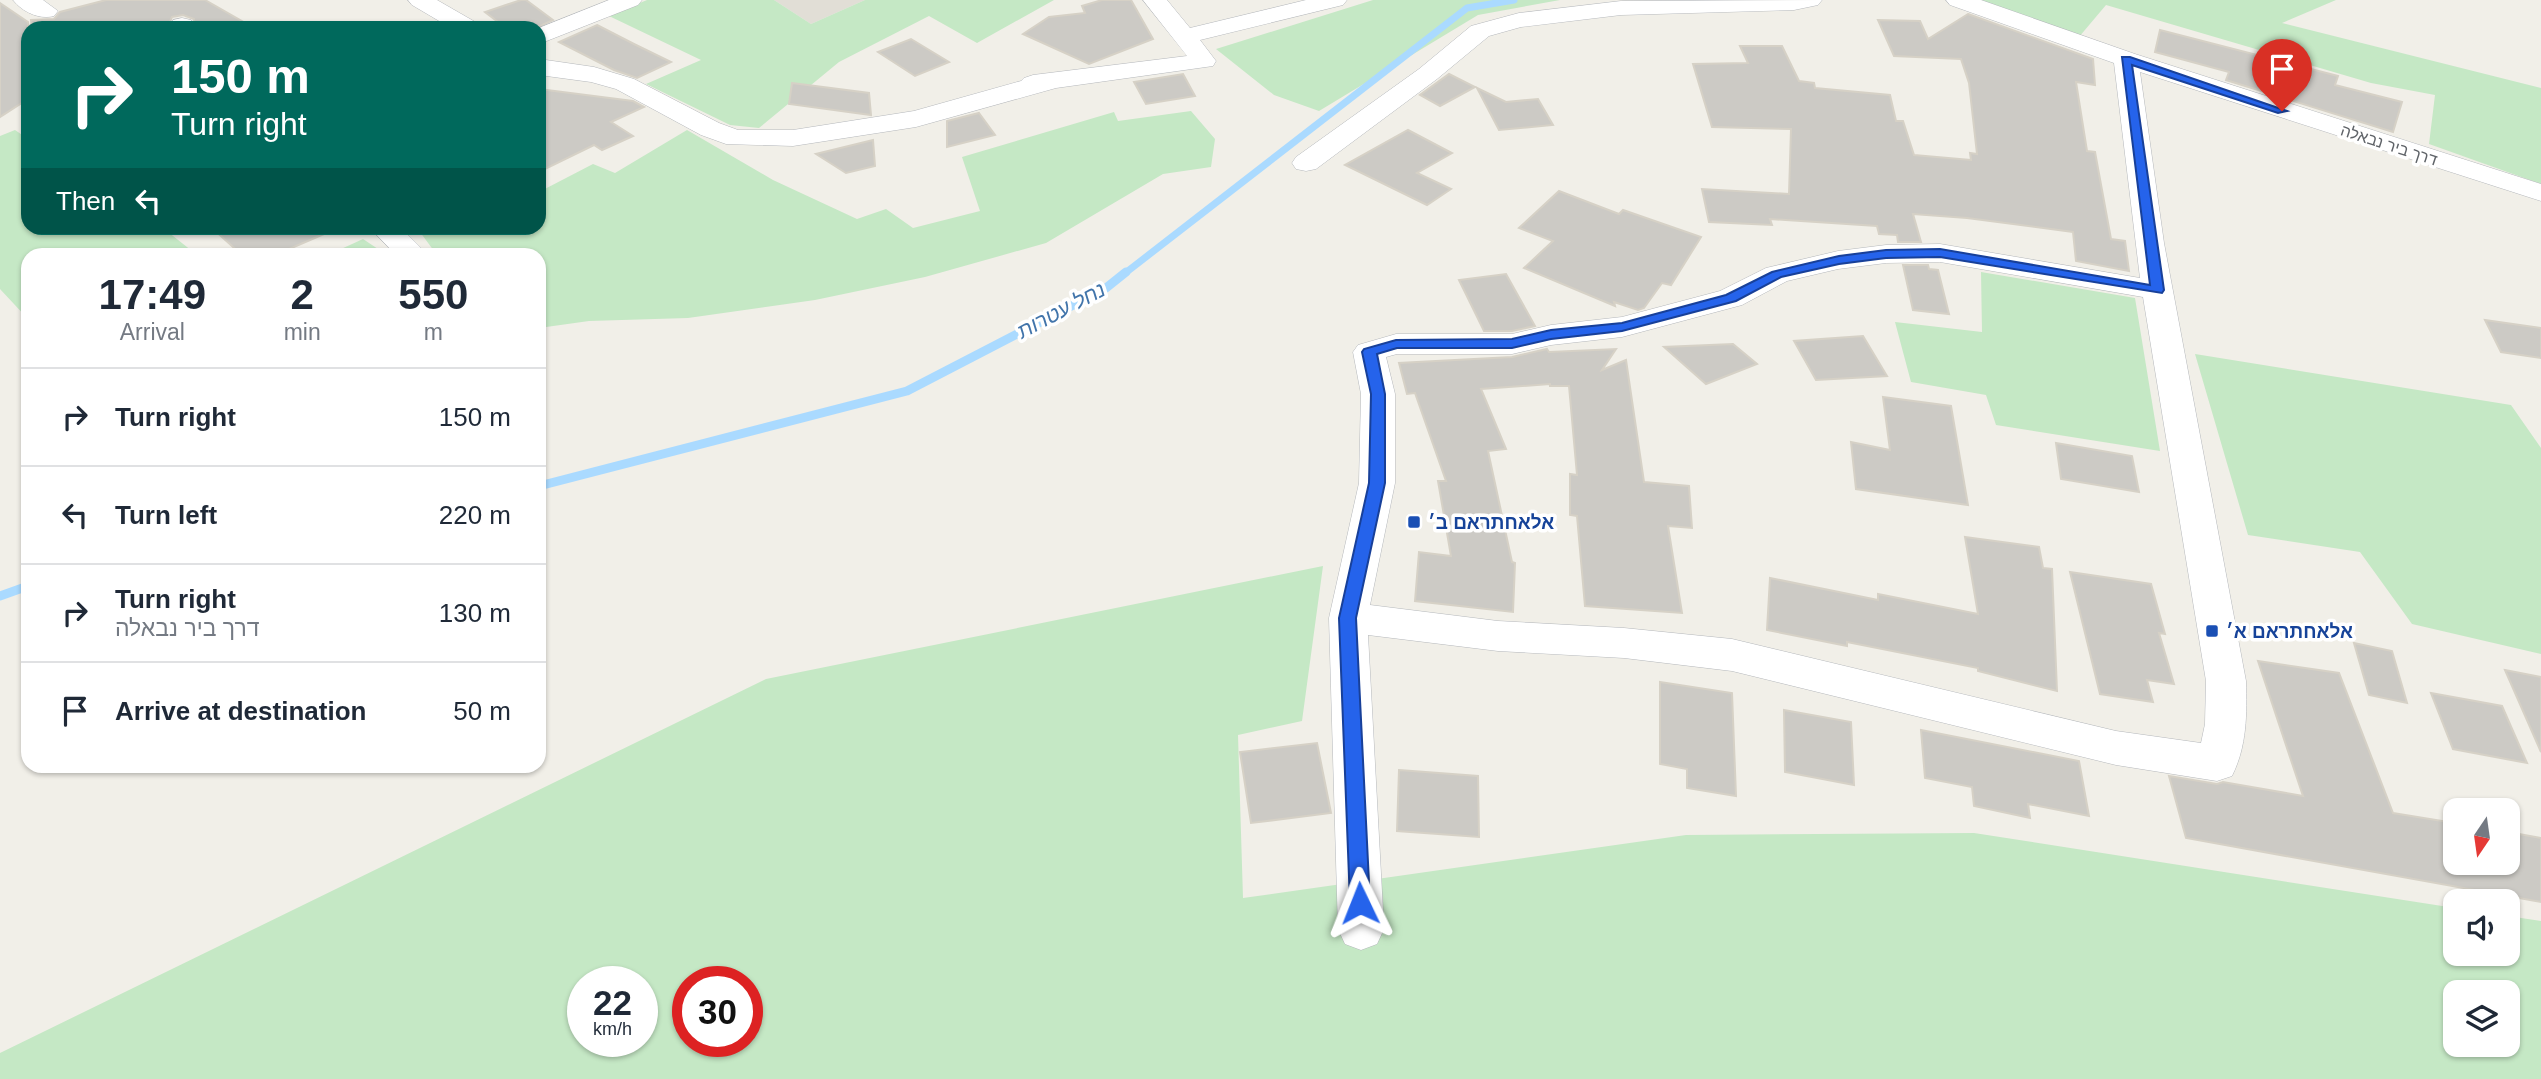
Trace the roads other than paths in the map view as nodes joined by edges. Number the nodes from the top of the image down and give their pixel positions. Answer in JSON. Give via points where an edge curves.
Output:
{"nodes":[{"id":1,"x":11,"y":0,"type":"edge"},
{"id":2,"x":420,"y":0,"type":"edge"},
{"id":3,"x":630,"y":0,"type":"edge"},
{"id":4,"x":1155,"y":0,"type":"edge"},
{"id":5,"x":1335,"y":0,"type":"edge"},
{"id":6,"x":1810,"y":0,"type":"edge"},
{"id":7,"x":1958,"y":0,"type":"edge"},
{"id":8,"x":0,"y":4,"type":"edge"},
{"id":9,"x":456,"y":21,"type":"edge"},
{"id":10,"x":546,"y":34,"type":"edge"},
{"id":11,"x":1185,"y":37,"type":"junction"},
{"id":12,"x":2126,"y":59,"type":"junction"},
{"id":13,"x":546,"y":68,"type":"edge"},
{"id":14,"x":1306,"y":163,"type":"dead end"},
{"id":15,"x":2541,"y":193,"type":"edge"},
{"id":16,"x":392,"y":235,"type":"edge"},
{"id":17,"x":405,"y":248,"type":"edge"},
{"id":18,"x":2158,"y":290,"type":"junction"},
{"id":19,"x":1348,"y":618,"type":"junction"},
{"id":20,"x":1361,"y":929,"type":"dead end"}],
"edges":[{"from":1,"to":8,"type":"street"},
{"from":2,"to":9,"type":"street"},
{"from":3,"to":10,"type":"street"},
{"from":4,"to":11,"type":"street"},
{"from":5,"to":11,"type":"street"},
{"from":6,"to":14,"type":"street","via":[[1566,13],[1480,31]]},
{"from":7,"to":12,"type":"street","name":"דרך ביר נבאלה"},
{"from":11,"to":13,"type":"street","via":[[1204,61],[1055,80],[916,119],[793,138],[735,138],[625,84]]},
{"from":12,"to":15,"type":"street","name":"דרך ביר נבאלה"},
{"from":12,"to":18,"type":"street"},
{"from":16,"to":17,"type":"street"},
{"from":18,"to":19,"type":"street","via":[[1940,253],[1886,254],[1777,274],[1731,298],[1622,327],[1512,344],[1396,344],[1369,352],[1378,394],[1377,483]]},
{"from":18,"to":19,"type":"street","via":[[2226,681],[2226,724],[2217,763],[2116,748],[1732,655],[1498,636]]},
{"from":19,"to":20,"type":"street"}]}
